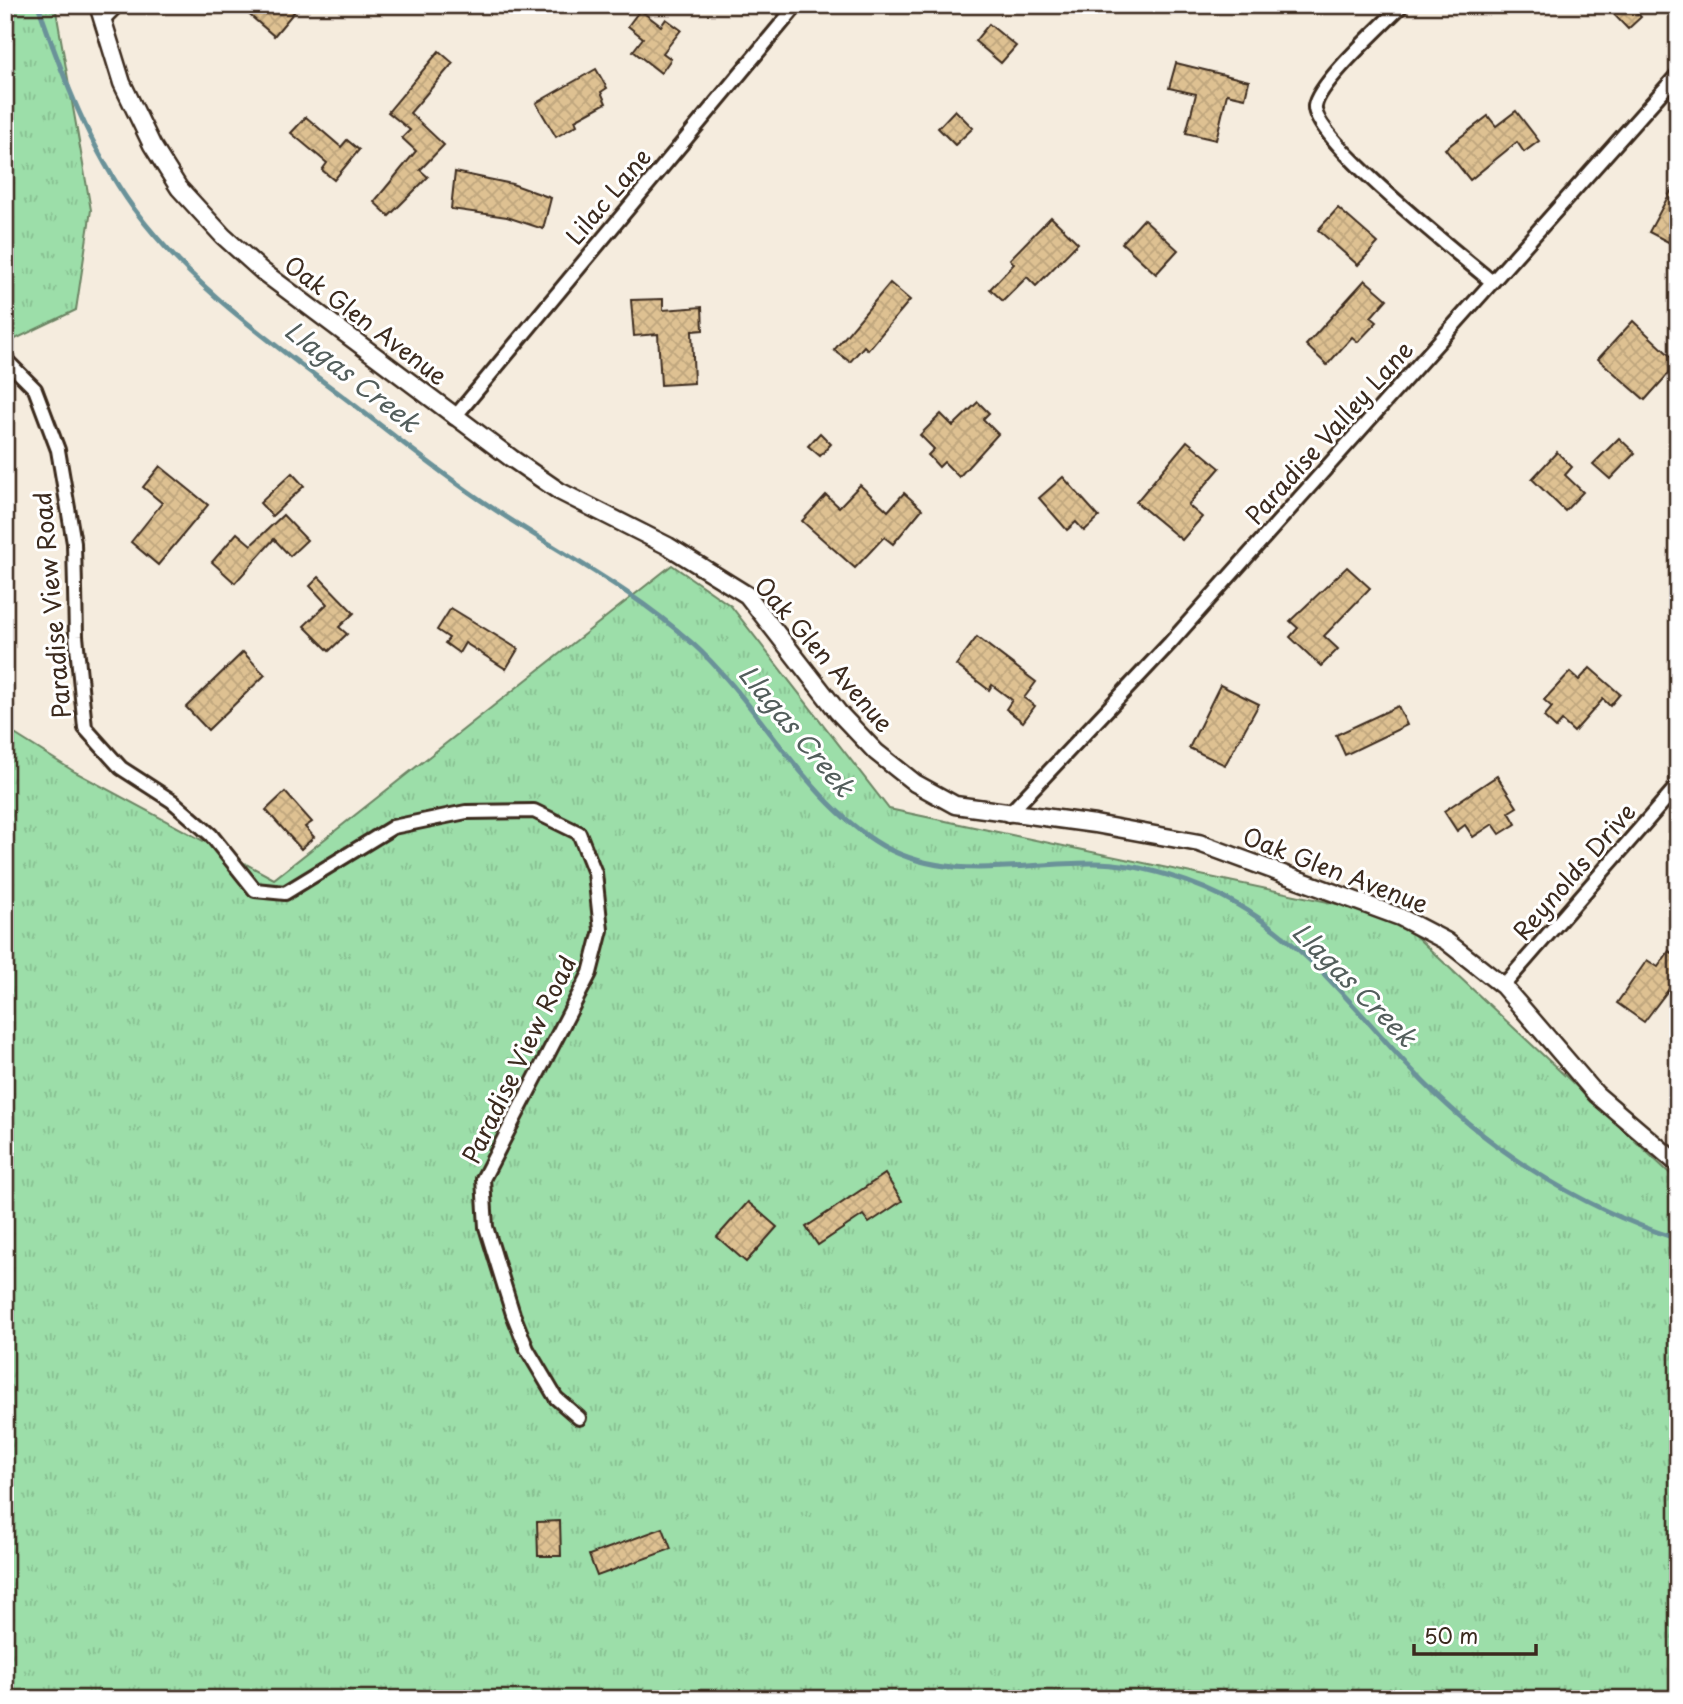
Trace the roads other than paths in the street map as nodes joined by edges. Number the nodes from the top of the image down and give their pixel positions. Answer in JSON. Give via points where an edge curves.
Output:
{"nodes":[{"id":1,"x":98,"y":5,"type":"edge"},
{"id":2,"x":122,"y":5,"type":"edge"},
{"id":3,"x":797,"y":5,"type":"edge"},
{"id":4,"x":1402,"y":5,"type":"edge"},
{"id":5,"x":103,"y":24,"type":"junction"},
{"id":6,"x":1678,"y":74,"type":"edge"},
{"id":7,"x":1492,"y":282,"type":"junction"},
{"id":8,"x":5,"y":359,"type":"edge"},
{"id":9,"x":454,"y":418,"type":"junction"},
{"id":10,"x":1678,"y":785,"type":"edge"},
{"id":11,"x":1008,"y":815,"type":"junction"},
{"id":12,"x":1503,"y":986,"type":"junction"},
{"id":13,"x":1678,"y":1164,"type":"edge"},
{"id":14,"x":579,"y":1418,"type":"dead end"}],
"edges":[{"from":1,"to":5,"type":"street","name":"Oak Glen Avenue"},
{"from":2,"to":5,"type":"lane"},
{"from":3,"to":9,"type":"street","name":"Lilac Lane"},
{"from":4,"to":7,"type":"street","via":[[1323,88],[1315,107],[1318,120],[1349,158]]},
{"from":5,"to":9,"type":"street","name":"Oak Glen Avenue","via":[[122,83],[179,188],[262,271]]},
{"from":6,"to":7,"type":"street","name":"Paradise Valley Lane"},
{"from":7,"to":11,"type":"street","name":"Paradise Valley Lane","via":[[1170,643]]},
{"from":8,"to":14,"type":"street","name":"Paradise View Road","via":[[36,389],[58,450],[74,543],[85,729],[121,768],[172,801],[211,835],[255,890],[285,893],[393,827],[466,812],[534,811],[579,833],[595,873],[601,930],[590,973],[483,1179],[486,1227],[527,1349],[556,1398]]},
{"from":9,"to":11,"type":"street","name":"Oak Glen Avenue","via":[[559,491],[668,546],[747,595],[838,712],[876,752],[915,783],[955,806]]},
{"from":10,"to":12,"type":"street","name":"Reynolds Drive"},
{"from":11,"to":12,"type":"street","name":"Oak Glen Avenue","via":[[1096,824],[1199,843],[1400,916],[1446,941]]},
{"from":12,"to":13,"type":"street","name":"Oak Glen Avenue","via":[[1596,1094]]}]}
